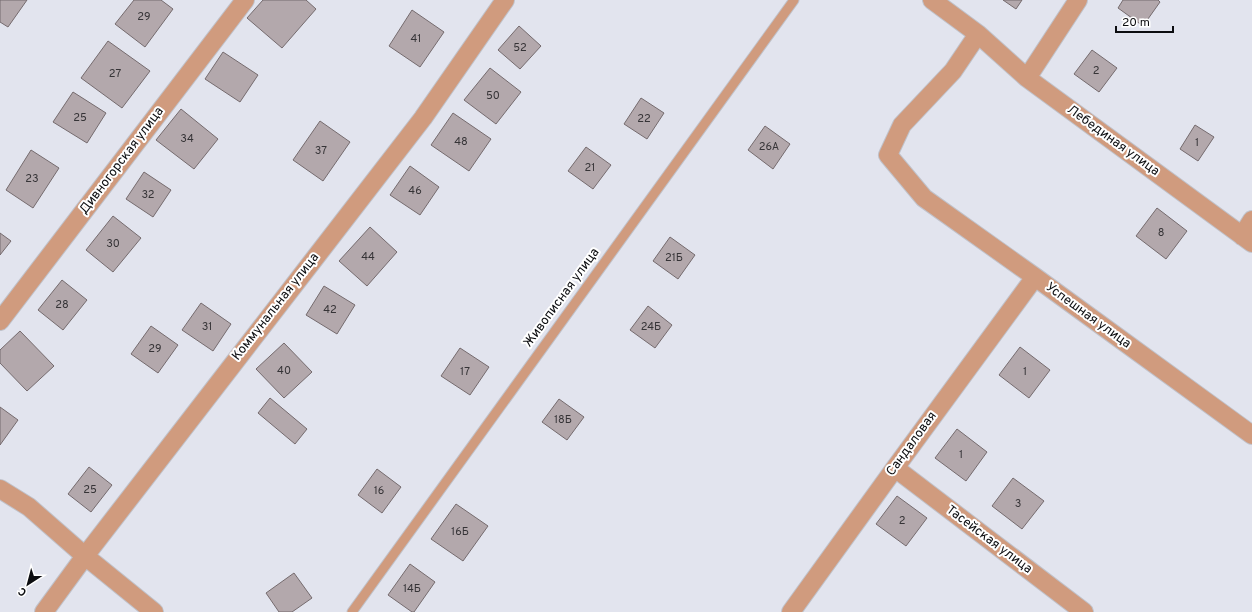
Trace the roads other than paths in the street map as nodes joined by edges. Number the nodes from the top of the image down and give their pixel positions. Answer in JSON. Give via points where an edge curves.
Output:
{"nodes":[{"id":1,"x":245,"y":0,"type":"edge"},
{"id":2,"x":505,"y":0,"type":"edge"},
{"id":3,"x":794,"y":0,"type":"edge"},
{"id":4,"x":932,"y":0,"type":"edge"},
{"id":5,"x":1078,"y":0,"type":"edge"},
{"id":6,"x":978,"y":34,"type":"junction"},
{"id":7,"x":1027,"y":78,"type":"junction"},
{"id":8,"x":1252,"y":220,"type":"edge"},
{"id":9,"x":1247,"y":239,"type":"edge"},
{"id":10,"x":1035,"y":277,"type":"junction"},
{"id":11,"x":0,"y":321,"type":"edge"},
{"id":12,"x":1252,"y":435,"type":"edge"},
{"id":13,"x":894,"y":468,"type":"junction"},
{"id":14,"x":0,"y":489,"type":"edge"},
{"id":15,"x":85,"y":556,"type":"junction"},
{"id":16,"x":44,"y":612,"type":"edge"},
{"id":17,"x":154,"y":612,"type":"edge"},
{"id":18,"x":352,"y":612,"type":"edge"},
{"id":19,"x":792,"y":612,"type":"edge"},
{"id":20,"x":1084,"y":612,"type":"edge"}],
"edges":[{"from":1,"to":11,"type":"street","name":"Дивногорская улица"},
{"from":2,"to":15,"type":"street","name":"Коммунальная улица","via":[[423,118]]},
{"from":3,"to":18,"type":"lane","name":"Живописная улица"},
{"from":4,"to":6,"type":"street","name":"Лебединая улица"},
{"from":5,"to":7,"type":"street"},
{"from":6,"to":7,"type":"street","name":"Лебединая улица"},
{"from":6,"to":10,"type":"street","name":"Успешная улица","via":[[953,71],[902,125],[888,155],[924,198]]},
{"from":7,"to":9,"type":"street","name":"Лебединая улица"},
{"from":8,"to":9,"type":"street"},
{"from":10,"to":12,"type":"street","name":"Успешная улица"},
{"from":10,"to":13,"type":"street","name":"Сандаловая"},
{"from":13,"to":19,"type":"street","name":"Сандаловая"},
{"from":13,"to":20,"type":"street","name":"Тасейская улица"},
{"from":14,"to":15,"type":"street","via":[[29,506]]},
{"from":15,"to":16,"type":"street","name":"Коммунальная улица"},
{"from":15,"to":17,"type":"street"}]}
